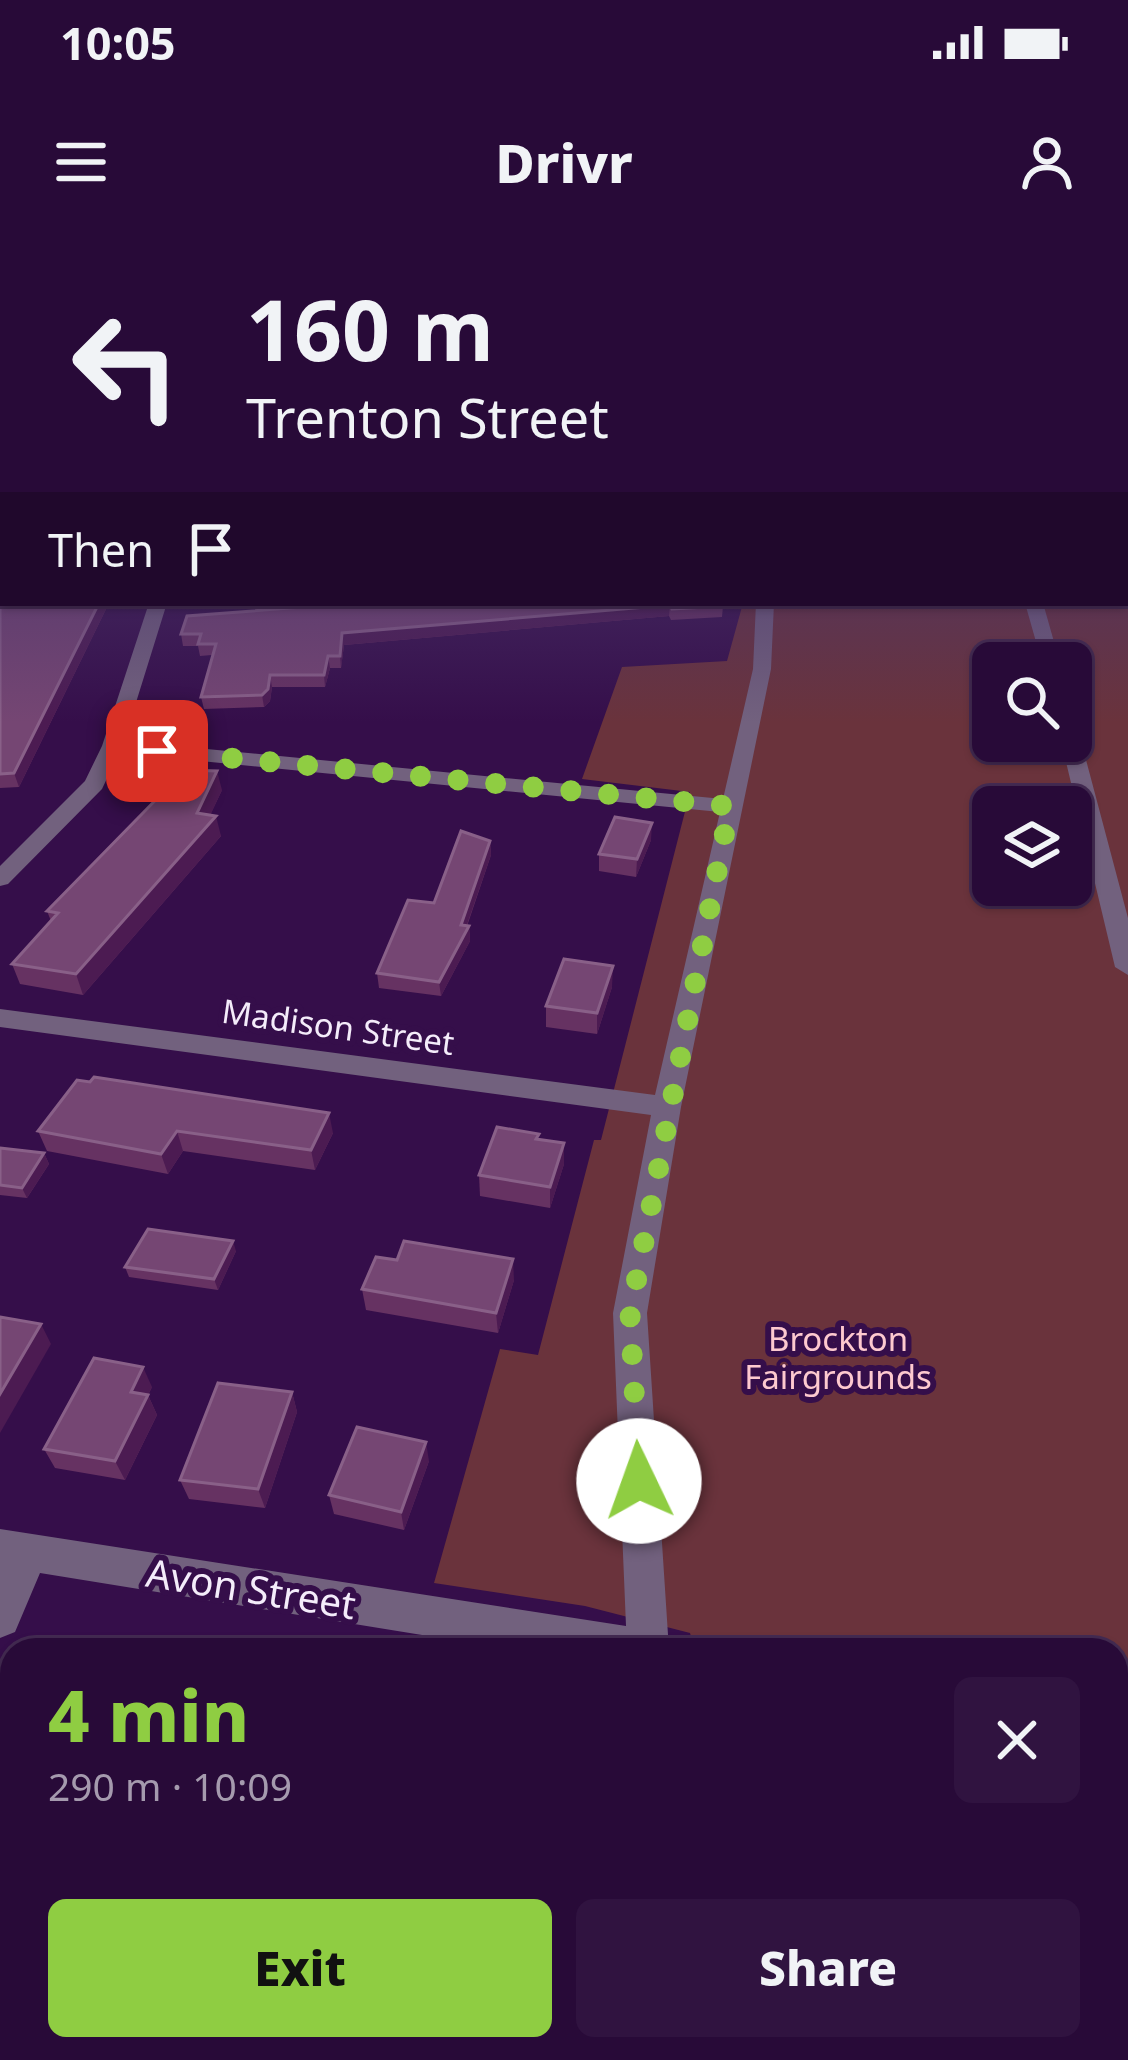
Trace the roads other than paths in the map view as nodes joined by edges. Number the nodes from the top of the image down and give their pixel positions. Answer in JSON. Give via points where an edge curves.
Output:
{"nodes":[{"id":1,"x":765,"y":606,"type":"edge"},
{"id":2,"x":1035,"y":606,"type":"edge"},
{"id":3,"x":162,"y":614,"type":"edge"},
{"id":4,"x":1045,"y":642,"type":"edge"},
{"id":5,"x":112,"y":746,"type":"junction"},
{"id":6,"x":1076,"y":762,"type":"edge"},
{"id":7,"x":730,"y":806,"type":"junction"},
{"id":8,"x":10,"y":860,"type":"edge"},
{"id":9,"x":0,"y":879,"type":"edge"},
{"id":10,"x":1128,"y":967,"type":"edge"},
{"id":11,"x":0,"y":1018,"type":"edge"},
{"id":12,"x":668,"y":1107,"type":"junction"},
{"id":13,"x":14,"y":1551,"type":"edge"},
{"id":14,"x":0,"y":1618,"type":"edge"},
{"id":15,"x":569,"y":1638,"type":"edge"},
{"id":16,"x":645,"y":1638,"type":"edge"}],
"edges":[{"from":1,"to":7,"type":"street","via":[[762,669]]},
{"from":2,"to":4,"type":"street"},
{"from":3,"to":5,"type":"street"},
{"from":5,"to":7,"type":"street"},
{"from":5,"to":8,"type":"street","via":[[94,784]]},
{"from":6,"to":10,"type":"street"},
{"from":7,"to":12,"type":"street"},
{"from":8,"to":9,"type":"street"},
{"from":11,"to":12,"type":"street","name":"Madison Street"},
{"from":12,"to":16,"type":"street","via":[[630,1313]]},
{"from":13,"to":14,"type":"street"},
{"from":13,"to":15,"type":"street","name":"Avon Street"}]}
